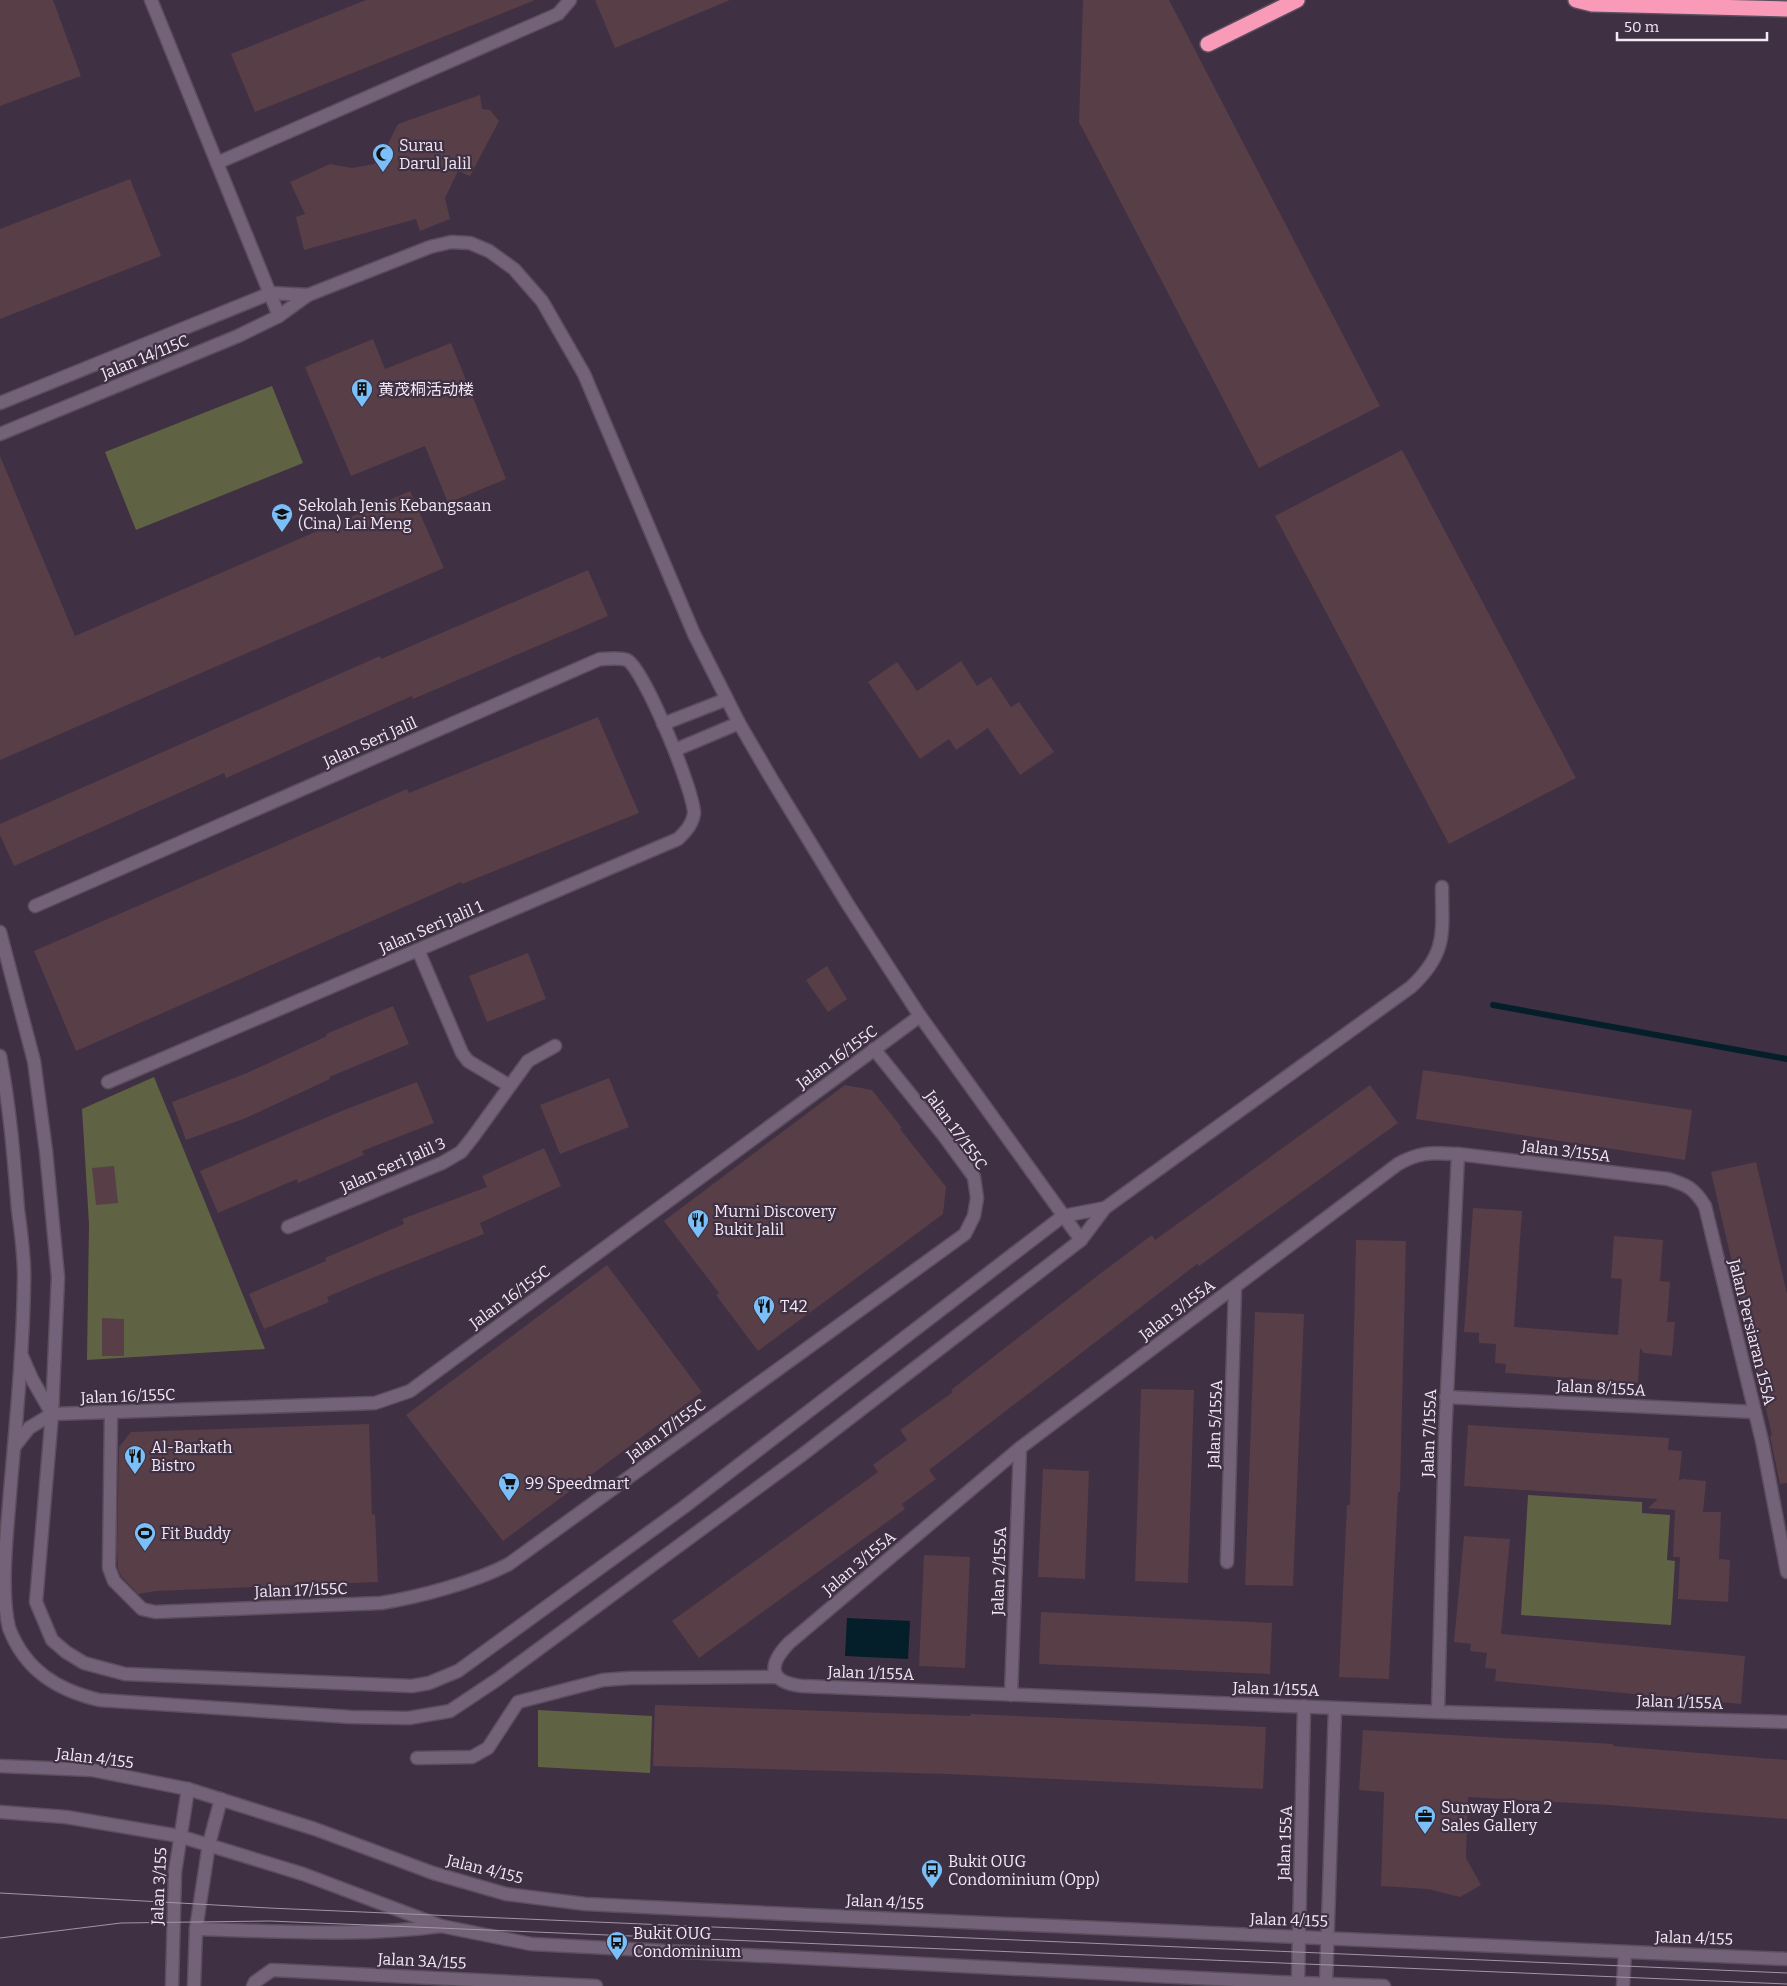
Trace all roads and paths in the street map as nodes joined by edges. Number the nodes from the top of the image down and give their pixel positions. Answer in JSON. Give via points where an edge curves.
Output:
{"nodes":[{"id":1,"x":151,"y":0,"type":"edge"},
{"id":2,"x":570,"y":0,"type":"edge"},
{"id":3,"x":1297,"y":0,"type":"edge"},
{"id":4,"x":1576,"y":0,"type":"edge"},
{"id":5,"x":1787,"y":9,"type":"edge"},
{"id":6,"x":1208,"y":44,"type":"dead end"},
{"id":7,"x":217,"y":163,"type":"junction"},
{"id":8,"x":271,"y":293,"type":"junction"},
{"id":9,"x":308,"y":295,"type":"junction"},
{"id":10,"x":279,"y":316,"type":"junction"},
{"id":11,"x":0,"y":403,"type":"edge"},
{"id":12,"x":0,"y":434,"type":"edge"},
{"id":13,"x":727,"y":699,"type":"junction"},
{"id":14,"x":739,"y":723,"type":"junction"},
{"id":15,"x":663,"y":724,"type":"junction"},
{"id":16,"x":675,"y":750,"type":"junction"},
{"id":17,"x":1442,"y":887,"type":"dead end"},
{"id":18,"x":35,"y":906,"type":"dead end"},
{"id":19,"x":0,"y":932,"type":"edge"},
{"id":20,"x":418,"y":950,"type":"junction"},
{"id":21,"x":0,"y":967,"type":"edge"},
{"id":22,"x":13,"y":979,"type":"junction"},
{"id":23,"x":920,"y":1016,"type":"junction"},
{"id":24,"x":555,"y":1046,"type":"dead end"},
{"id":25,"x":874,"y":1049,"type":"junction"},
{"id":26,"x":0,"y":1056,"type":"edge"},
{"id":27,"x":108,"y":1082,"type":"dead end"},
{"id":28,"x":510,"y":1086,"type":"junction"},
{"id":29,"x":1458,"y":1154,"type":"junction"},
{"id":30,"x":1668,"y":1179,"type":"joint"},
{"id":31,"x":1105,"y":1208,"type":"junction"},
{"id":32,"x":1062,"y":1216,"type":"junction"},
{"id":33,"x":288,"y":1227,"type":"dead end"},
{"id":34,"x":1081,"y":1240,"type":"junction"},
{"id":35,"x":1234,"y":1287,"type":"junction"},
{"id":36,"x":20,"y":1352,"type":"junction"},
{"id":37,"x":1446,"y":1397,"type":"junction"},
{"id":38,"x":1755,"y":1412,"type":"junction"},
{"id":39,"x":110,"y":1413,"type":"junction"},
{"id":40,"x":52,"y":1414,"type":"junction"},
{"id":41,"x":14,"y":1447,"type":"junction"},
{"id":42,"x":1020,"y":1448,"type":"junction"},
{"id":43,"x":1227,"y":1562,"type":"dead end"},
{"id":44,"x":1787,"y":1572,"type":"edge"},
{"id":45,"x":775,"y":1672,"type":"junction"},
{"id":46,"x":1011,"y":1695,"type":"junction"},
{"id":47,"x":1304,"y":1706,"type":"junction"},
{"id":48,"x":1335,"y":1708,"type":"junction"},
{"id":49,"x":1438,"y":1712,"type":"junction"},
{"id":50,"x":1787,"y":1722,"type":"edge"},
{"id":51,"x":417,"y":1758,"type":"dead end"},
{"id":52,"x":0,"y":1766,"type":"edge"},
{"id":53,"x":188,"y":1789,"type":"junction"},
{"id":54,"x":221,"y":1799,"type":"junction"},
{"id":55,"x":0,"y":1812,"type":"edge"},
{"id":56,"x":179,"y":1836,"type":"junction"},
{"id":57,"x":210,"y":1844,"type":"junction"},
{"id":58,"x":441,"y":1926,"type":"junction"},
{"id":59,"x":196,"y":1929,"type":"junction"},
{"id":60,"x":1298,"y":1937,"type":"junction"},
{"id":61,"x":1328,"y":1937,"type":"junction"},
{"id":62,"x":1625,"y":1952,"type":"junction"},
{"id":63,"x":1787,"y":1958,"type":"edge"},
{"id":64,"x":1298,"y":1982,"type":"junction"},
{"id":65,"x":1326,"y":1983,"type":"junction"},
{"id":66,"x":172,"y":1986,"type":"edge"},
{"id":67,"x":194,"y":1986,"type":"edge"},
{"id":68,"x":253,"y":1986,"type":"edge"},
{"id":69,"x":596,"y":1986,"type":"edge"},
{"id":70,"x":1384,"y":1986,"type":"edge"},
{"id":71,"x":1623,"y":1986,"type":"edge"}],
"edges":[{"from":1,"to":7,"type":"street"},
{"from":2,"to":7,"type":"street","via":[[558,14]]},
{"from":3,"to":6,"type":"highway"},
{"from":4,"to":5,"type":"highway","via":[[1592,4]]},
{"from":7,"to":8,"type":"street"},
{"from":8,"to":9,"type":"street"},
{"from":8,"to":10,"type":"street"},
{"from":8,"to":11,"type":"street","name":"Jalan 14/115C"},
{"from":9,"to":10,"type":"street","name":"Jalan 14/115C"},
{"from":9,"to":13,"type":"street","via":[[430,247],[451,242],[470,243],[489,251],[514,269],[542,301],[584,374],[694,634]]},
{"from":10,"to":12,"type":"street","name":"Jalan 14/115C"},
{"from":13,"to":14,"type":"street"},
{"from":13,"to":15,"type":"street"},
{"from":14,"to":16,"type":"street"},
{"from":14,"to":23,"type":"street"},
{"from":15,"to":16,"type":"street","name":"Jalan Seri Jalil"},
{"from":15,"to":18,"type":"street","name":"Jalan Seri Jalil","via":[[632,664],[626,660],[600,659]]},
{"from":16,"to":20,"type":"street","name":"Jalan Seri Jalil 1","via":[[694,813],[689,828],[678,839]]},
{"from":17,"to":31,"type":"street","via":[[1442,938],[1426,972],[1411,987]]},
{"from":19,"to":22,"type":"street"},
{"from":20,"to":27,"type":"street","name":"Jalan Seri Jalil 1"},
{"from":20,"to":28,"type":"street","via":[[468,1062]]},
{"from":21,"to":22,"type":"street"},
{"from":22,"to":40,"type":"street","via":[[34,1061],[58,1277]]},
{"from":23,"to":25,"type":"street","name":"Jalan 16/155C"},
{"from":23,"to":32,"type":"street"},
{"from":24,"to":28,"type":"street","name":"Jalan Seri Jalil 3","via":[[528,1061]]},
{"from":25,"to":39,"type":"street","name":"Jalan 16/155C","via":[[410,1391],[375,1403]]},
{"from":25,"to":39,"type":"street","name":"Jalan 17/155C","via":[[974,1177],[977,1198],[974,1216],[965,1234],[509,1564],[492,1573],[402,1600],[381,1603],[155,1612],[142,1609],[114,1581],[109,1568]]},
{"from":26,"to":36,"type":"street","via":[[25,1279]]},
{"from":28,"to":33,"type":"street","name":"Jalan Seri Jalil 3","via":[[461,1152],[442,1163]]},
{"from":29,"to":30,"type":"street","name":"Jalan 3/155A"},
{"from":29,"to":35,"type":"street","name":"Jalan 3/155A","via":[[1426,1152],[1398,1164]]},
{"from":29,"to":37,"type":"street","name":"Jalan 7/155A"},
{"from":30,"to":38,"type":"street","name":"Jalan Persiaran 155A","via":[[1686,1184],[1698,1193],[1705,1206]]},
{"from":31,"to":32,"type":"street"},
{"from":31,"to":34,"type":"street"},
{"from":32,"to":34,"type":"street"},
{"from":32,"to":40,"type":"street","via":[[684,1507],[458,1671],[429,1683],[412,1686],[126,1674],[84,1663],[66,1652],[52,1640],[36,1602]]},
{"from":34,"to":41,"type":"street","via":[[722,1514],[450,1711],[409,1718],[351,1718],[99,1700],[60,1687],[44,1677],[16,1645],[4,1606],[2,1589]]},
{"from":35,"to":42,"type":"street","name":"Jalan 3/155A"},
{"from":35,"to":43,"type":"street","name":"Jalan 5/155A"},
{"from":36,"to":40,"type":"street"},
{"from":36,"to":41,"type":"street"},
{"from":37,"to":38,"type":"street","name":"Jalan 8/155A"},
{"from":37,"to":49,"type":"street","name":"Jalan 7/155A"},
{"from":38,"to":44,"type":"street","name":"Jalan Persiaran 155A"},
{"from":39,"to":40,"type":"street","name":"Jalan 16/155C"},
{"from":40,"to":41,"type":"street","via":[[29,1428]]},
{"from":42,"to":45,"type":"street","name":"Jalan 3/155A","via":[[789,1643],[779,1653]]},
{"from":42,"to":46,"type":"street","name":"Jalan 2/155A"},
{"from":45,"to":46,"type":"street","name":"Jalan 1/155A","via":[[787,1684],[802,1686]]},
{"from":45,"to":51,"type":"street","via":[[603,1680],[518,1702],[488,1748],[472,1757]]},
{"from":46,"to":47,"type":"street","name":"Jalan 1/155A"},
{"from":47,"to":48,"type":"street","name":"Jalan 1/155A"},
{"from":47,"to":60,"type":"street","name":"Jalan 155A"},
{"from":48,"to":49,"type":"street","name":"Jalan 1/155A"},
{"from":48,"to":61,"type":"street"},
{"from":49,"to":50,"type":"street","name":"Jalan 1/155A"},
{"from":52,"to":53,"type":"street","name":"Jalan 4/155","via":[[92,1770]]},
{"from":53,"to":54,"type":"street","name":"Jalan 4/155"},
{"from":53,"to":56,"type":"street","name":"Jalan 3/155"},
{"from":54,"to":57,"type":"street"},
{"from":54,"to":60,"type":"street","name":"Jalan 4/155","via":[[307,1826],[434,1873],[506,1894],[594,1904]]},
{"from":55,"to":56,"type":"street","via":[[66,1817]]},
{"from":56,"to":57,"type":"street"},
{"from":56,"to":66,"type":"street","name":"Jalan 3/155"},
{"from":57,"to":58,"type":"street","via":[[303,1874]]},
{"from":57,"to":59,"type":"street"},
{"from":58,"to":59,"type":"street","via":[[405,1931],[354,1932]]},
{"from":58,"to":64,"type":"street","via":[[531,1944]]},
{"from":59,"to":67,"type":"street"},
{"from":60,"to":61,"type":"street","name":"Jalan 4/155"},
{"from":60,"to":64,"type":"street","name":"Jalan 155A"},
{"from":61,"to":62,"type":"street","name":"Jalan 4/155"},
{"from":61,"to":65,"type":"street"},
{"from":62,"to":63,"type":"street","name":"Jalan 4/155"},
{"from":62,"to":71,"type":"street"},
{"from":64,"to":65,"type":"street"},
{"from":65,"to":70,"type":"street"},
{"from":68,"to":69,"type":"street","name":"Jalan 3A/155","via":[[272,1970]]}]}
